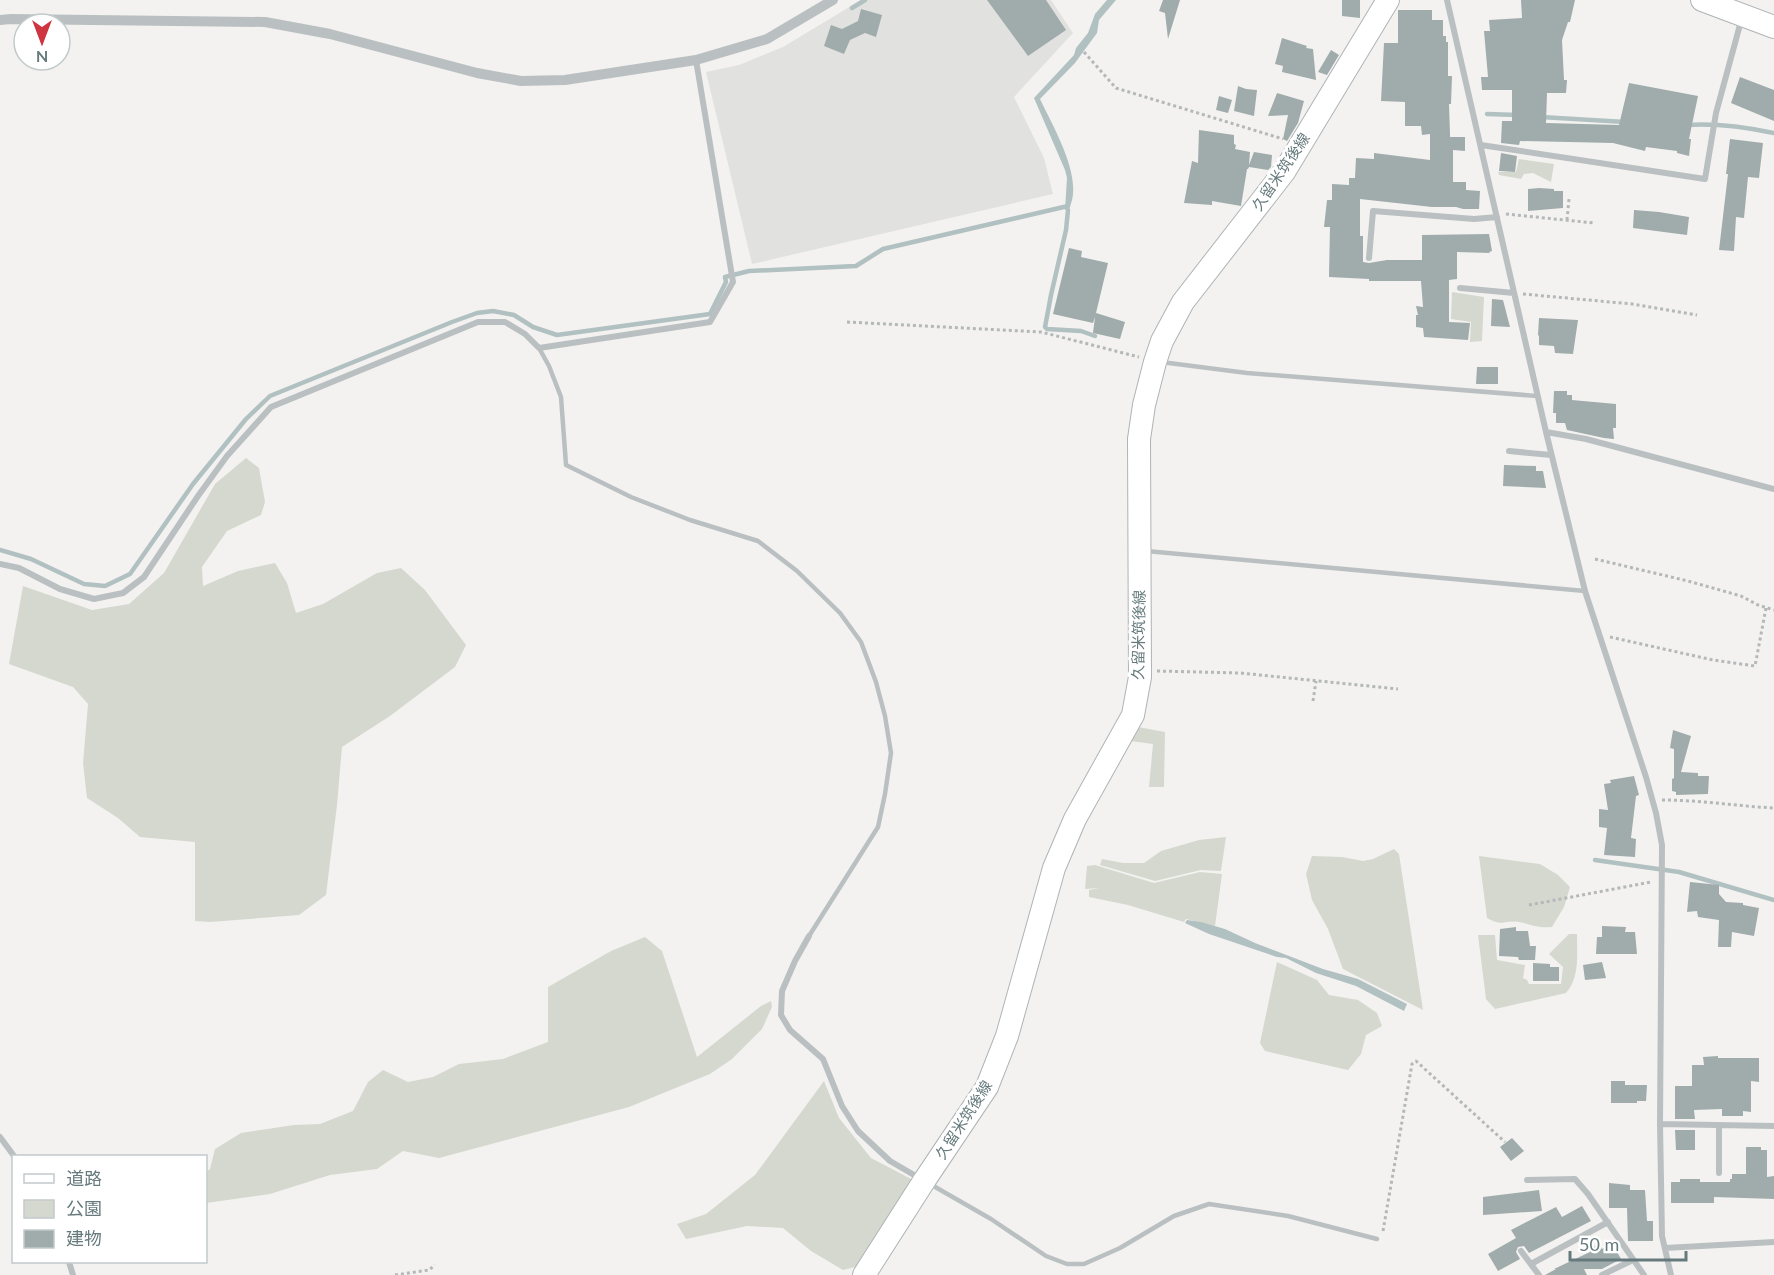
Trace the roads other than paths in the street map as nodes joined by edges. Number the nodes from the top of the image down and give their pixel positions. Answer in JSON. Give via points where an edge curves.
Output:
{"nodes":[{"id":1,"x":833,"y":0,"type":"edge"},
{"id":2,"x":1388,"y":0,"type":"edge"},
{"id":3,"x":1447,"y":0,"type":"edge"},
{"id":4,"x":1702,"y":0,"type":"edge"},
{"id":5,"x":1743,"y":15,"type":"junction"},
{"id":6,"x":0,"y":20,"type":"edge"},
{"id":7,"x":1774,"y":27,"type":"edge"},
{"id":8,"x":696,"y":60,"type":"junction"},
{"id":9,"x":1480,"y":146,"type":"junction"},
{"id":10,"x":1496,"y":215,"type":"junction"},
{"id":11,"x":1369,"y":258,"type":"dead end"},
{"id":12,"x":1460,"y":288,"type":"dead end"},
{"id":13,"x":1514,"y":293,"type":"junction"},
{"id":14,"x":539,"y":348,"type":"junction"},
{"id":15,"x":1155,"y":362,"type":"junction"},
{"id":16,"x":1537,"y":396,"type":"junction"},
{"id":17,"x":1546,"y":432,"type":"junction"},
{"id":18,"x":1509,"y":452,"type":"dead end"},
{"id":19,"x":1551,"y":454,"type":"junction"},
{"id":20,"x":1774,"y":489,"type":"edge"},
{"id":21,"x":1139,"y":550,"type":"junction"},
{"id":22,"x":0,"y":564,"type":"edge"},
{"id":23,"x":1585,"y":591,"type":"junction"},
{"id":24,"x":810,"y":936,"type":"joint"},
{"id":25,"x":1660,"y":1124,"type":"junction"},
{"id":26,"x":1719,"y":1125,"type":"junction"},
{"id":27,"x":1774,"y":1126,"type":"edge"},
{"id":28,"x":0,"y":1137,"type":"edge"},
{"id":29,"x":13,"y":1155,"type":"edge"},
{"id":30,"x":1719,"y":1173,"type":"dead end"},
{"id":31,"x":1527,"y":1180,"type":"dead end"},
{"id":32,"x":924,"y":1181,"type":"junction"},
{"id":33,"x":1608,"y":1222,"type":"junction"},
{"id":34,"x":1377,"y":1239,"type":"road end"},
{"id":35,"x":1774,"y":1242,"type":"edge"},
{"id":36,"x":1665,"y":1248,"type":"junction"},
{"id":37,"x":1521,"y":1251,"type":"dead end"},
{"id":38,"x":1634,"y":1260,"type":"junction"},
{"id":39,"x":1531,"y":1264,"type":"junction"},
{"id":40,"x":864,"y":1275,"type":"edge"},
{"id":41,"x":1539,"y":1275,"type":"edge"},
{"id":42,"x":1602,"y":1275,"type":"edge"},
{"id":43,"x":1644,"y":1275,"type":"edge"},
{"id":44,"x":1671,"y":1275,"type":"edge"}],
"edges":[{"from":1,"to":8,"type":"street","via":[[767,39]]},
{"from":2,"to":15,"type":"main road","name":"久留米筑後線","via":[[1267,195],[1183,302]]},
{"from":3,"to":9,"type":"street"},
{"from":4,"to":5,"type":"main road"},
{"from":5,"to":7,"type":"main road"},
{"from":5,"to":9,"type":"street","via":[[1716,113],[1705,179]]},
{"from":6,"to":8,"type":"street","via":[[265,22],[521,81],[565,80]]},
{"from":8,"to":14,"type":"street","via":[[734,282],[710,322]]},
{"from":9,"to":10,"type":"street"},
{"from":10,"to":11,"type":"street","via":[[1474,219],[1373,211]]},
{"from":10,"to":13,"type":"street"},
{"from":12,"to":13,"type":"street"},
{"from":13,"to":16,"type":"street"},
{"from":14,"to":22,"type":"street","via":[[505,322],[478,322],[272,407],[227,456],[144,577],[123,593],[94,599]]},
{"from":14,"to":24,"type":"lane","via":[[561,397],[566,465],[631,497],[758,541],[796,570],[840,613],[861,642],[876,682],[891,753],[885,794],[878,827]]},
{"from":15,"to":16,"type":"lane"},
{"from":15,"to":21,"type":"main road","name":"久留米筑後線","via":[[1139,439]]},
{"from":16,"to":17,"type":"street"},
{"from":17,"to":19,"type":"street"},
{"from":17,"to":20,"type":"street"},
{"from":18,"to":19,"type":"street"},
{"from":19,"to":23,"type":"street"},
{"from":21,"to":23,"type":"lane"},
{"from":21,"to":32,"type":"main road","name":"久留米筑後線","via":[[1140,678],[1133,715],[1075,819],[1054,868],[1007,1036],[987,1087]]},
{"from":23,"to":25,"type":"street","via":[[1656,813],[1662,845]]},
{"from":24,"to":32,"type":"street","via":[[782,991],[781,1015],[790,1030],[823,1059],[842,1106],[858,1131],[890,1161]]},
{"from":25,"to":26,"type":"street"},
{"from":25,"to":36,"type":"street"},
{"from":26,"to":27,"type":"street"},
{"from":26,"to":30,"type":"street"},
{"from":28,"to":29,"type":"street"},
{"from":31,"to":33,"type":"street","via":[[1575,1179]]},
{"from":32,"to":34,"type":"lane","via":[[1046,1256],[1068,1264],[1084,1264],[1174,1216],[1209,1204],[1288,1216]]},
{"from":32,"to":40,"type":"main road","name":"久留米筑後線"},
{"from":33,"to":38,"type":"street"},
{"from":33,"to":39,"type":"street"},
{"from":35,"to":36,"type":"street"},
{"from":36,"to":44,"type":"street"},
{"from":37,"to":39,"type":"street"},
{"from":38,"to":42,"type":"street"},
{"from":38,"to":43,"type":"street"},
{"from":39,"to":41,"type":"street"}]}
